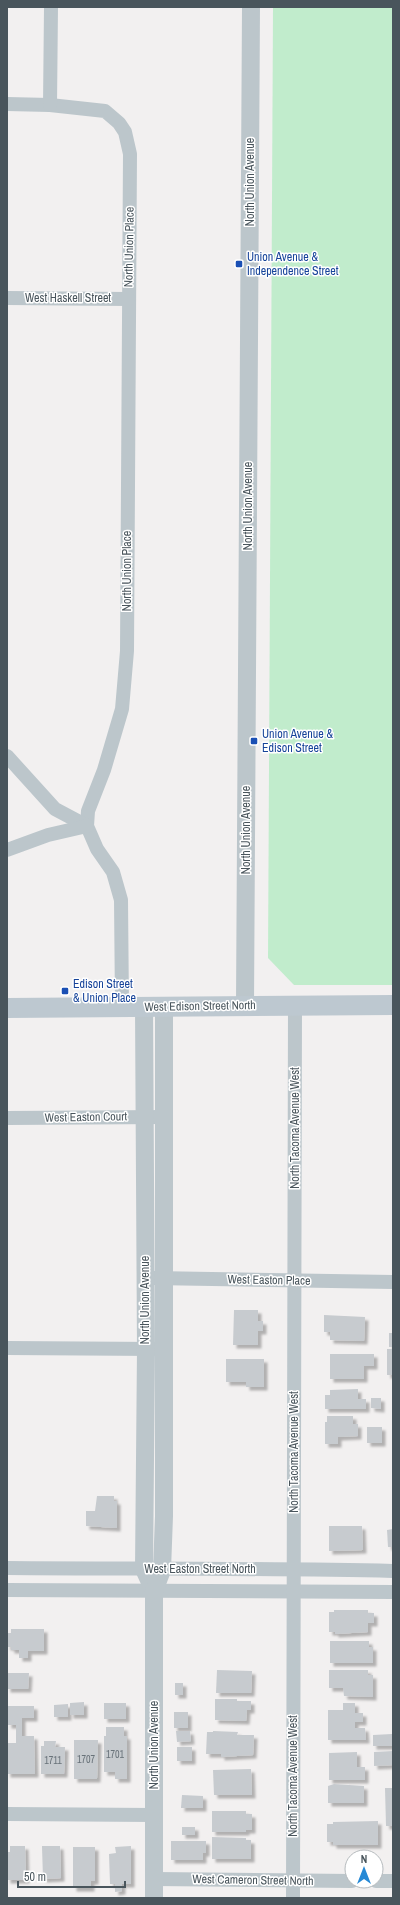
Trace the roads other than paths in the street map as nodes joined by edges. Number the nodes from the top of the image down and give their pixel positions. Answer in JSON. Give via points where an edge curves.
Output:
{"nodes":[{"id":1,"x":51,"y":7,"type":"edge"},
{"id":2,"x":251,"y":7,"type":"edge"},
{"id":3,"x":7,"y":104,"type":"edge"},
{"id":4,"x":50,"y":105,"type":"junction"},
{"id":5,"x":7,"y":298,"type":"edge"},
{"id":6,"x":128,"y":299,"type":"junction"},
{"id":7,"x":7,"y":756,"type":"edge"},
{"id":8,"x":87,"y":826,"type":"junction"},
{"id":9,"x":7,"y":850,"type":"edge"},
{"id":10,"x":245,"y":1005,"type":"junction"},
{"id":11,"x":295,"y":1005,"type":"junction"},
{"id":12,"x":393,"y":1005,"type":"edge"},
{"id":13,"x":164,"y":1006,"type":"junction"},
{"id":14,"x":122,"y":1007,"type":"junction"},
{"id":15,"x":144,"y":1007,"type":"junction"},
{"id":16,"x":7,"y":1008,"type":"edge"},
{"id":17,"x":143,"y":1116,"type":"junction"},
{"id":18,"x":165,"y":1117,"type":"junction"},
{"id":19,"x":7,"y":1118,"type":"edge"},
{"id":20,"x":145,"y":1278,"type":"junction"},
{"id":21,"x":164,"y":1278,"type":"junction"},
{"id":22,"x":294,"y":1280,"type":"junction"},
{"id":23,"x":393,"y":1282,"type":"edge"},
{"id":24,"x":7,"y":1348,"type":"edge"},
{"id":25,"x":154,"y":1349,"type":"junction"},
{"id":26,"x":7,"y":1568,"type":"edge"},
{"id":27,"x":144,"y":1569,"type":"junction"},
{"id":28,"x":294,"y":1569,"type":"junction"},
{"id":29,"x":162,"y":1570,"type":"junction"},
{"id":30,"x":393,"y":1571,"type":"edge"},
{"id":31,"x":7,"y":1590,"type":"edge"},
{"id":32,"x":154,"y":1591,"type":"junction"},
{"id":33,"x":294,"y":1592,"type":"junction"},
{"id":34,"x":393,"y":1592,"type":"edge"},
{"id":35,"x":7,"y":1814,"type":"edge"},
{"id":36,"x":153,"y":1815,"type":"junction"},
{"id":37,"x":154,"y":1879,"type":"junction"},
{"id":38,"x":293,"y":1880,"type":"junction"},
{"id":39,"x":344,"y":1881,"type":"edge"},
{"id":40,"x":154,"y":1898,"type":"edge"},
{"id":41,"x":293,"y":1898,"type":"edge"}],
"edges":[{"from":1,"to":4,"type":"street"},
{"from":2,"to":10,"type":"street","name":"North Union Avenue"},
{"from":3,"to":4,"type":"street"},
{"from":4,"to":6,"type":"street","name":"North Union Place","via":[[105,111],[125,132],[130,154]]},
{"from":5,"to":6,"type":"street","name":"West Haskell Street"},
{"from":6,"to":8,"type":"street","name":"North Union Place","via":[[125,682],[122,709],[104,770],[88,811]]},
{"from":7,"to":8,"type":"street","via":[[54,809]]},
{"from":8,"to":9,"type":"street","via":[[48,835]]},
{"from":8,"to":14,"type":"street","via":[[97,849],[113,872],[121,900]]},
{"from":10,"to":11,"type":"main road","name":"West Edison Street North"},
{"from":10,"to":13,"type":"main road","name":"West Edison Street North"},
{"from":11,"to":12,"type":"main road","name":"West Edison Street North"},
{"from":11,"to":22,"type":"street","name":"North Tacoma Avenue West"},
{"from":13,"to":15,"type":"main road","name":"West Edison Street North"},
{"from":13,"to":18,"type":"street","name":"North Union Avenue"},
{"from":14,"to":15,"type":"main road","name":"West Edison Street North"},
{"from":14,"to":16,"type":"main road","name":"West Edison Street North"},
{"from":15,"to":17,"type":"street","name":"North Union Avenue"},
{"from":17,"to":18,"type":"street","name":"West Easton Court"},
{"from":17,"to":19,"type":"street","name":"West Easton Court"},
{"from":17,"to":20,"type":"street","name":"North Union Avenue"},
{"from":18,"to":21,"type":"street","name":"North Union Avenue"},
{"from":20,"to":21,"type":"street","name":"West Easton Place"},
{"from":20,"to":25,"type":"street","name":"North Union Avenue"},
{"from":21,"to":22,"type":"street","name":"West Easton Place"},
{"from":21,"to":25,"type":"street","name":"North Union Avenue"},
{"from":22,"to":23,"type":"street","name":"West Easton Place"},
{"from":22,"to":28,"type":"street","name":"North Tacoma Avenue West"},
{"from":24,"to":25,"type":"street"},
{"from":25,"to":27,"type":"street","name":"North Union Avenue"},
{"from":25,"to":29,"type":"street","name":"North Union Avenue","via":[[164,1516]]},
{"from":26,"to":27,"type":"street","name":"West Easton Street North"},
{"from":27,"to":29,"type":"street","name":"West Easton Street North"},
{"from":27,"to":32,"type":"street","name":"North Union Avenue"},
{"from":28,"to":29,"type":"street","name":"West Easton Street North"},
{"from":28,"to":30,"type":"street","name":"West Easton Street North"},
{"from":28,"to":33,"type":"street","name":"North Tacoma Avenue West"},
{"from":29,"to":32,"type":"street","name":"North Union Avenue"},
{"from":31,"to":32,"type":"street","name":"West Easton Street North"},
{"from":32,"to":33,"type":"street","name":"West Easton Street North"},
{"from":32,"to":36,"type":"street","name":"North Union Avenue"},
{"from":33,"to":34,"type":"street","name":"West Easton Street North"},
{"from":33,"to":38,"type":"street","name":"North Tacoma Avenue West"},
{"from":35,"to":36,"type":"street"},
{"from":36,"to":37,"type":"street","name":"North Union Avenue"},
{"from":37,"to":38,"type":"street","name":"West Cameron Street North"},
{"from":37,"to":40,"type":"street","name":"North Union Avenue"},
{"from":38,"to":39,"type":"street","name":"West Cameron Street North"},
{"from":38,"to":41,"type":"street","name":"North Tacoma Avenue West"}]}
